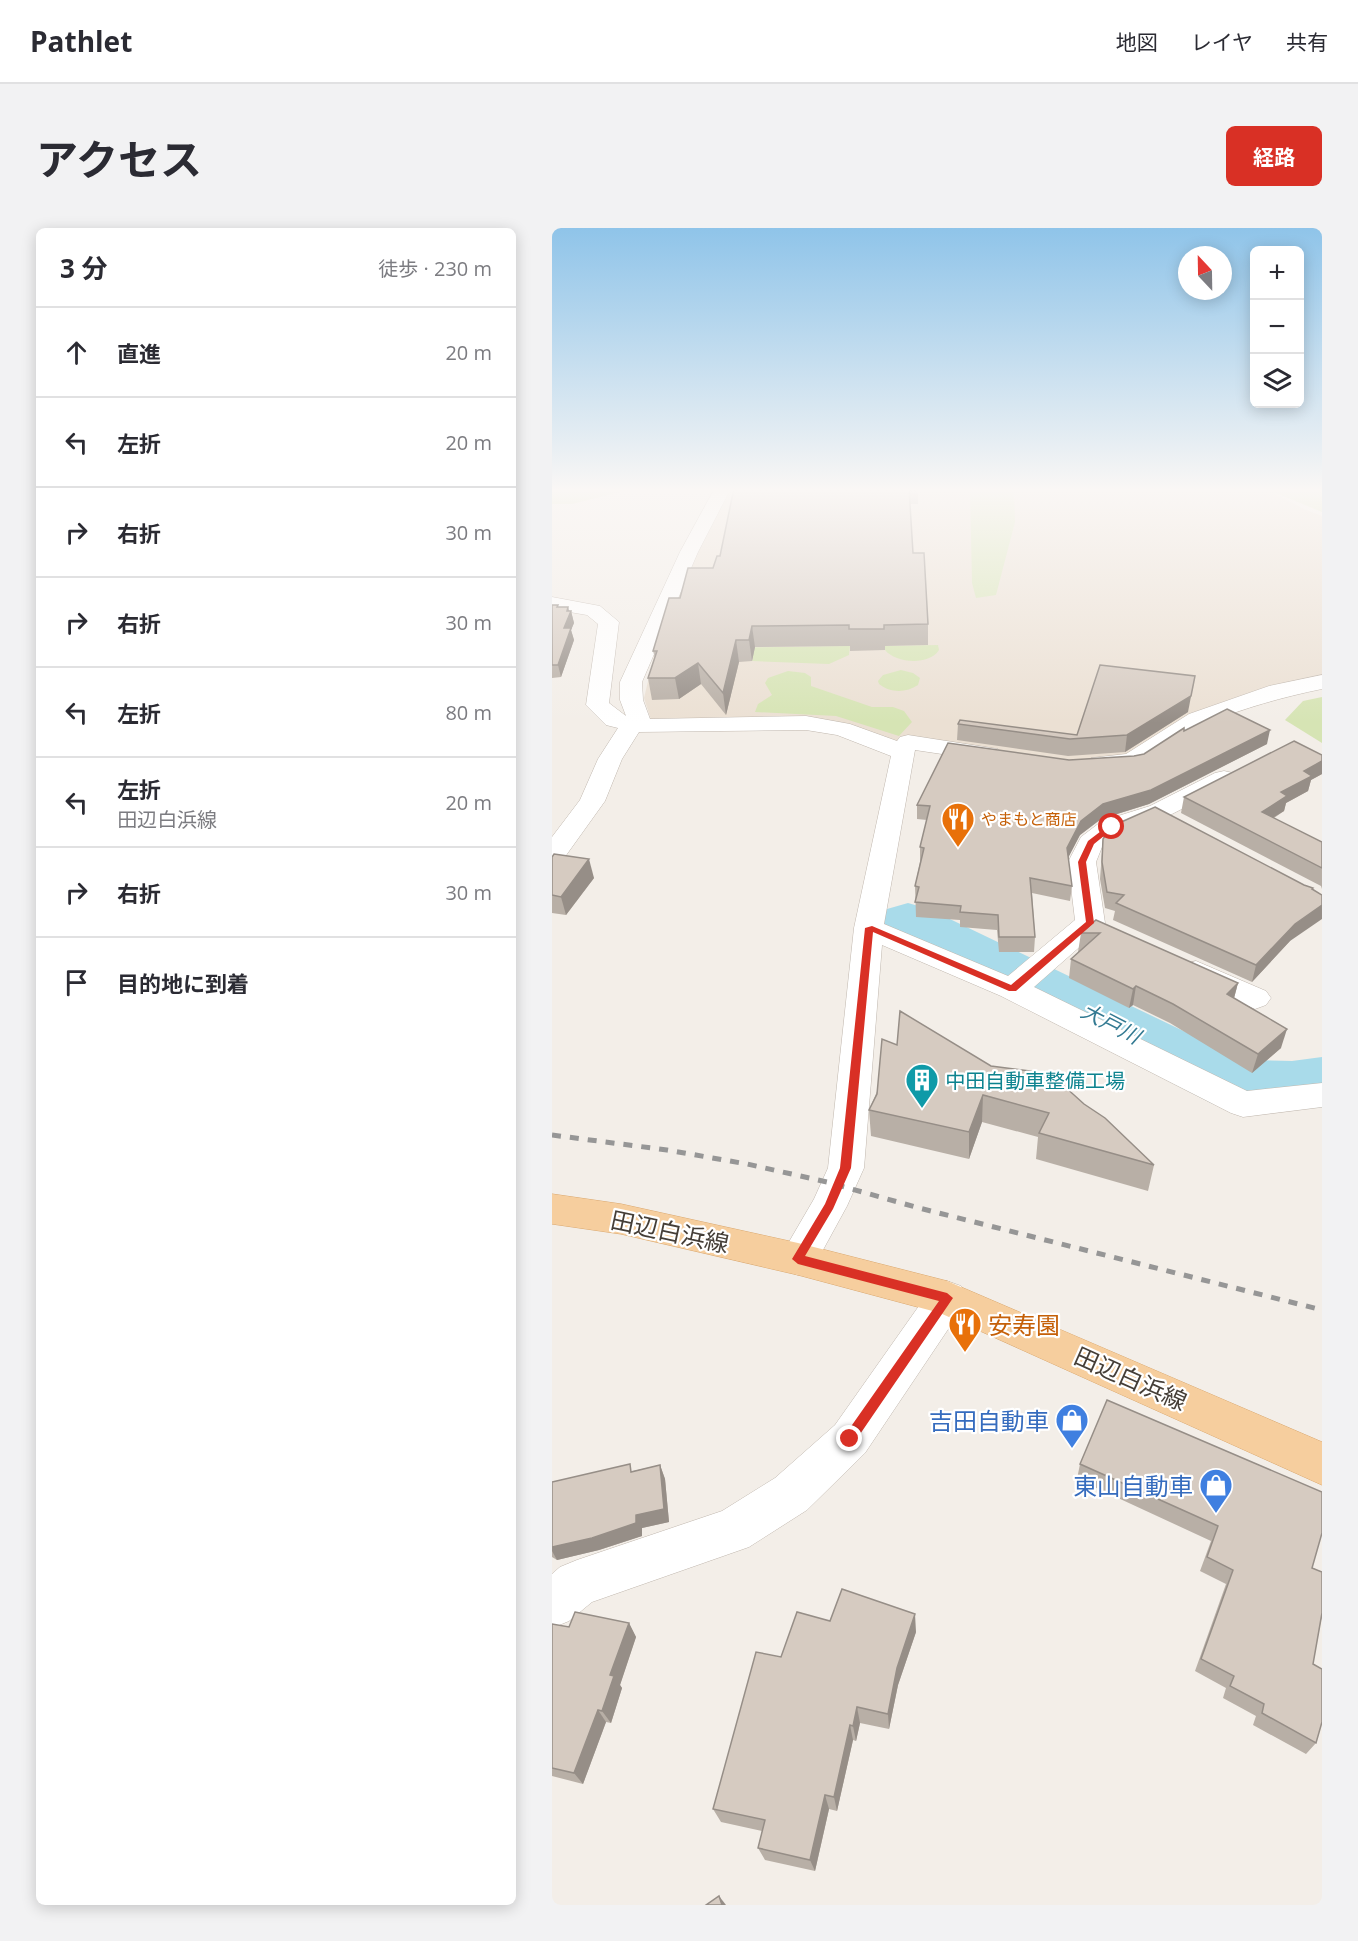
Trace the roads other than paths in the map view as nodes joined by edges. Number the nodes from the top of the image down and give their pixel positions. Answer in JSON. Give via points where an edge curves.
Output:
{"nodes":[{"id":1,"x":683,"y":566,"type":"edge"},
{"id":2,"x":552,"y":603,"type":"edge"},
{"id":3,"x":1322,"y":682,"type":"edge"},
{"id":4,"x":637,"y":725,"type":"junction"},
{"id":5,"x":908,"y":742,"type":"dead end"},
{"id":6,"x":1011,"y":757,"type":"edge"},
{"id":7,"x":1078,"y":765,"type":"edge"},
{"id":8,"x":1241,"y":769,"type":"edge"},
{"id":9,"x":1155,"y":812,"type":"junction"},
{"id":10,"x":1186,"y":829,"type":"edge"},
{"id":11,"x":552,"y":855,"type":"edge"},
{"id":12,"x":869,"y":928,"type":"junction"},
{"id":13,"x":1173,"y":960,"type":"edge"},
{"id":14,"x":1019,"y":983,"type":"junction"},
{"id":15,"x":1255,"y":998,"type":"dead end"},
{"id":16,"x":1322,"y":1095,"type":"edge"},
{"id":17,"x":552,"y":1209,"type":"edge"},
{"id":18,"x":798,"y":1259,"type":"junction"},
{"id":19,"x":947,"y":1298,"type":"junction"},
{"id":20,"x":1322,"y":1464,"type":"edge"},
{"id":21,"x":552,"y":1604,"type":"edge"}],
"edges":[{"from":1,"to":4,"type":"street","via":[[631,682],[629,701],[636,711]]},
{"from":2,"to":4,"type":"street","via":[[594,610],[609,621],[597,705],[614,720]]},
{"from":3,"to":7,"type":"street","via":[[1277,691],[1197,719],[1132,761]]},
{"from":4,"to":11,"type":"street","via":[[609,759],[592,801]]},
{"from":4,"to":12,"type":"street","via":[[806,723],[842,729],[904,752]]},
{"from":5,"to":6,"type":"street"},
{"from":8,"to":9,"type":"street"},
{"from":9,"to":10,"type":"street"},
{"from":9,"to":14,"type":"street","via":[[1112,827],[1090,843],[1082,862],[1100,928]]},
{"from":12,"to":14,"type":"street"},
{"from":12,"to":18,"type":"street","via":[[846,1168],[830,1206]]},
{"from":13,"to":15,"type":"street"},
{"from":14,"to":16,"type":"street","via":[[1243,1104]]},
{"from":17,"to":18,"type":"main road","name":"田辺白浜線","via":[[621,1219]]},
{"from":18,"to":19,"type":"main road","name":"田辺白浜線"},
{"from":19,"to":20,"type":"main road","name":"田辺白浜線"},
{"from":19,"to":21,"type":"street","via":[[850,1439],[791,1494],[733,1531],[577,1584]]}]}
